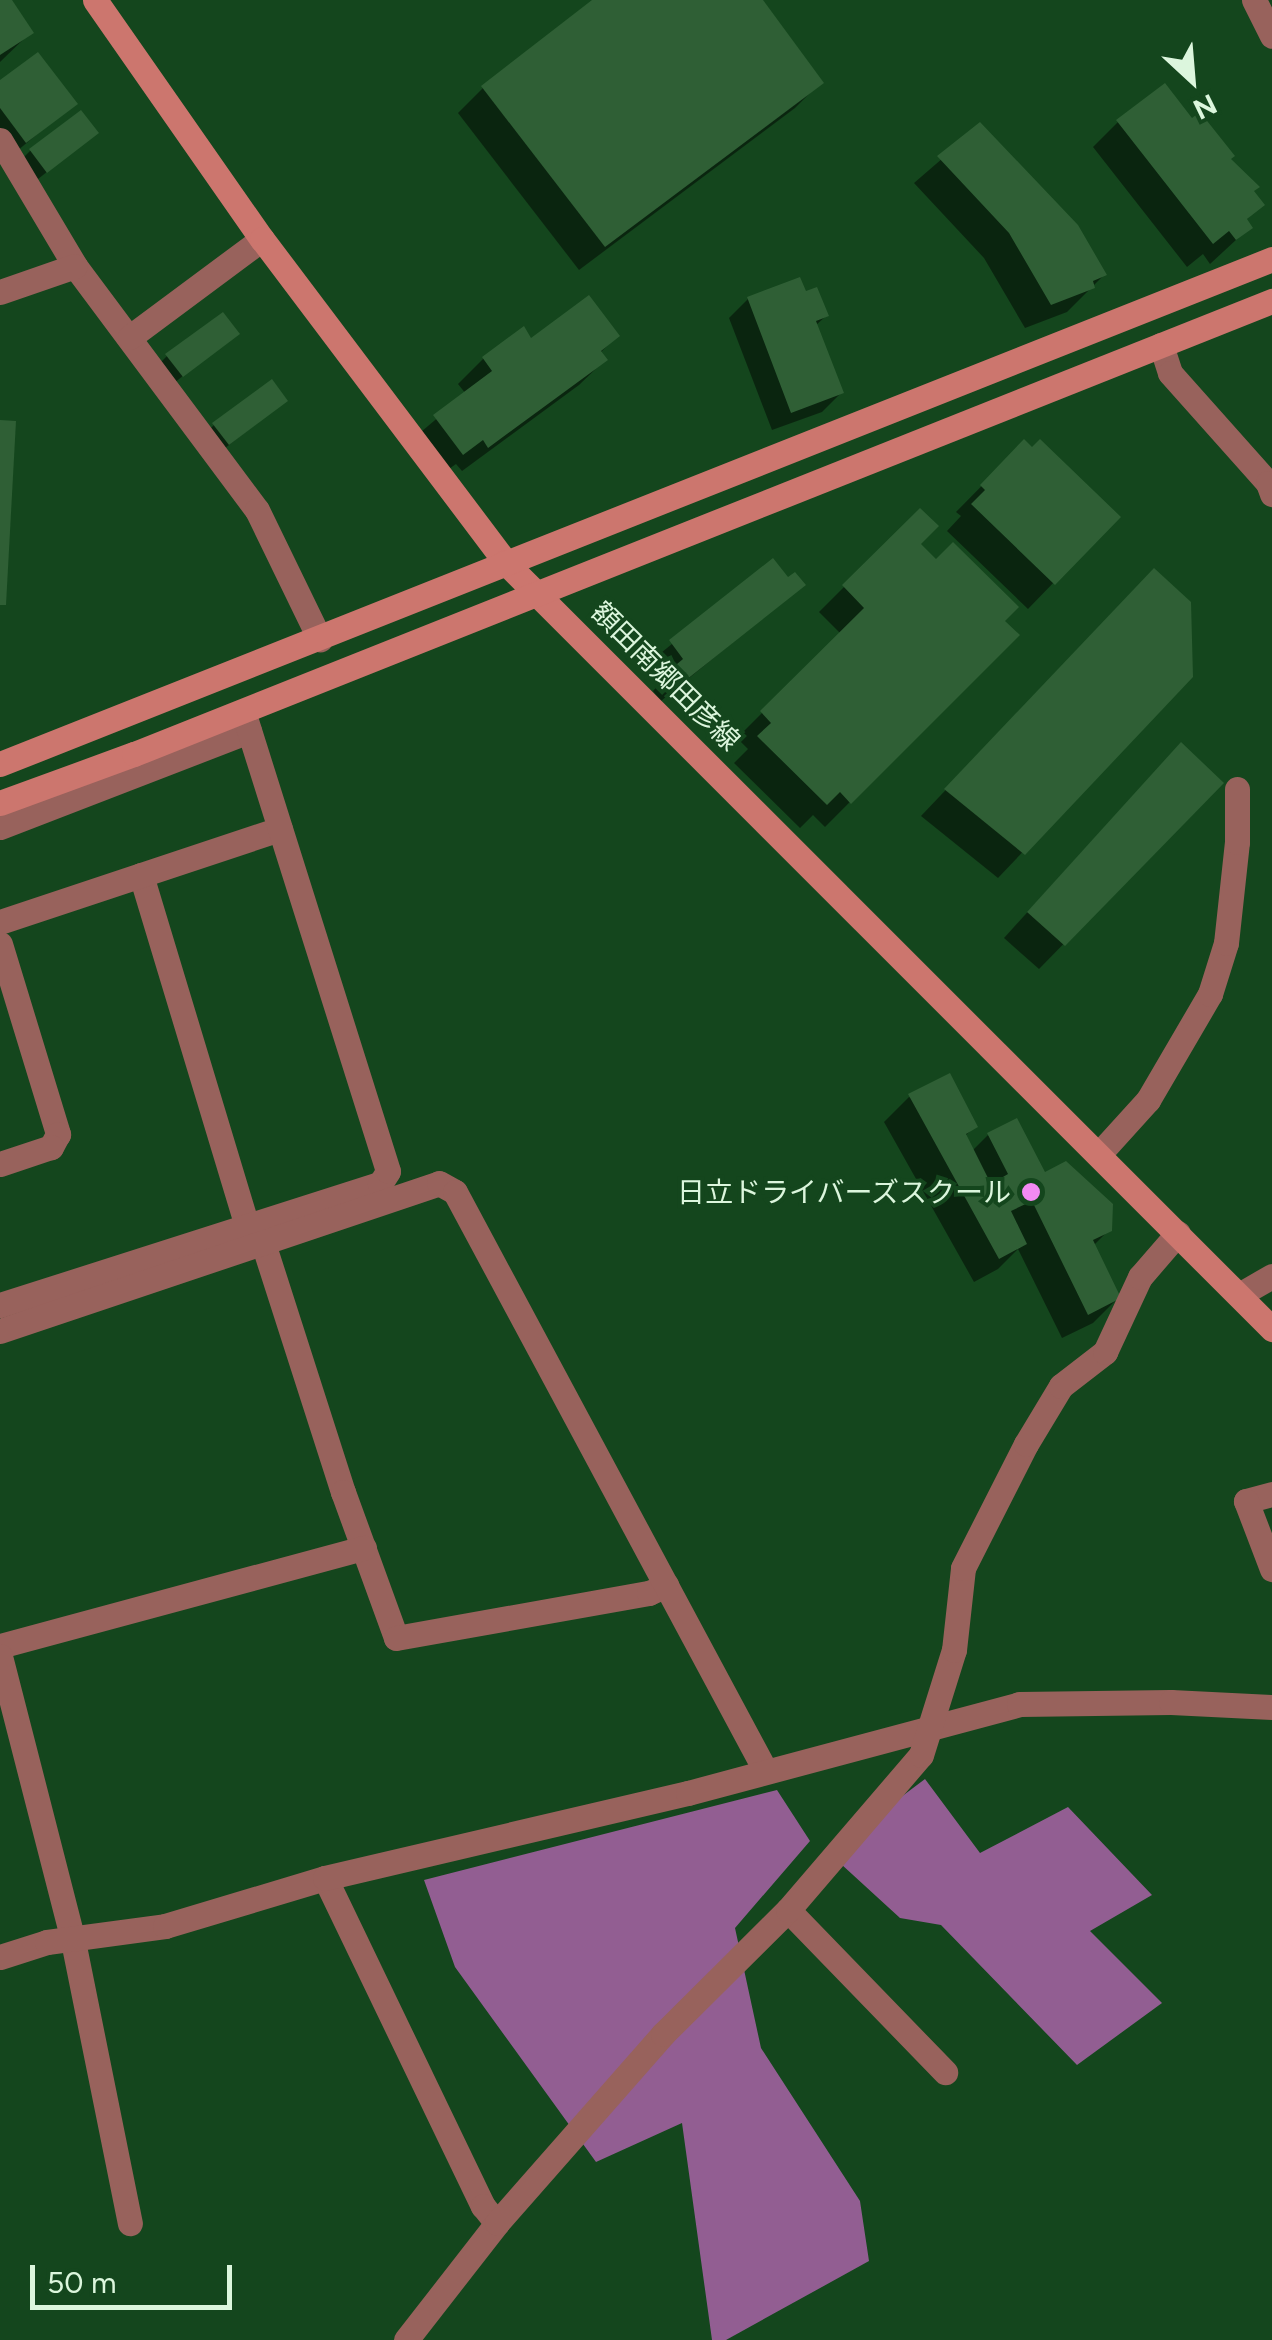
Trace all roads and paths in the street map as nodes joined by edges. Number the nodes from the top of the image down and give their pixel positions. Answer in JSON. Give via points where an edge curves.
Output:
{"nodes":[{"id":1,"x":95,"y":0,"type":"edge"},
{"id":2,"x":1254,"y":0,"type":"edge"},
{"id":3,"x":1272,"y":36,"type":"edge"},
{"id":4,"x":0,"y":140,"type":"edge"},
{"id":5,"x":262,"y":239,"type":"junction"},
{"id":6,"x":1272,"y":259,"type":"edge"},
{"id":7,"x":75,"y":266,"type":"junction"},
{"id":8,"x":0,"y":292,"type":"edge"},
{"id":9,"x":1272,"y":301,"type":"edge"},
{"id":10,"x":130,"y":338,"type":"junction"},
{"id":11,"x":1161,"y":345,"type":"junction"},
{"id":12,"x":1272,"y":494,"type":"edge"},
{"id":13,"x":505,"y":562,"type":"junction"},
{"id":14,"x":539,"y":593,"type":"junction"},
{"id":15,"x":320,"y":640,"type":"junction"},
{"id":16,"x":246,"y":721,"type":"junction"},
{"id":17,"x":99,"y":727,"type":"junction"},
{"id":18,"x":0,"y":745,"type":"edge"},
{"id":19,"x":0,"y":764,"type":"edge"},
{"id":20,"x":1237,"y":788,"type":"dead end"},
{"id":21,"x":0,"y":803,"type":"edge"},
{"id":22,"x":0,"y":827,"type":"edge"},
{"id":23,"x":280,"y":830,"type":"junction"},
{"id":24,"x":141,"y":875,"type":"junction"},
{"id":25,"x":0,"y":922,"type":"edge"},
{"id":26,"x":0,"y":944,"type":"edge"},
{"id":27,"x":1099,"y":1154,"type":"junction"},
{"id":28,"x":0,"y":1164,"type":"edge"},
{"id":29,"x":1178,"y":1233,"type":"junction"},
{"id":30,"x":255,"y":1235,"type":"junction"},
{"id":31,"x":1272,"y":1276,"type":"edge"},
{"id":32,"x":1238,"y":1295,"type":"junction"},
{"id":33,"x":0,"y":1305,"type":"edge"},
{"id":34,"x":1272,"y":1329,"type":"edge"},
{"id":35,"x":0,"y":1332,"type":"edge"},
{"id":36,"x":1272,"y":1494,"type":"edge"},
{"id":37,"x":364,"y":1548,"type":"junction"},
{"id":38,"x":1272,"y":1570,"type":"edge"},
{"id":39,"x":666,"y":1584,"type":"junction"},
{"id":40,"x":0,"y":1646,"type":"edge"},
{"id":41,"x":0,"y":1656,"type":"edge"},
{"id":42,"x":1272,"y":1707,"type":"edge"},
{"id":43,"x":933,"y":1724,"type":"junction"},
{"id":44,"x":765,"y":1770,"type":"junction"},
{"id":45,"x":325,"y":1878,"type":"junction"},
{"id":46,"x":788,"y":1910,"type":"junction"},
{"id":47,"x":73,"y":1940,"type":"junction"},
{"id":48,"x":0,"y":1957,"type":"edge"},
{"id":49,"x":945,"y":2072,"type":"dead end"},
{"id":50,"x":130,"y":2223,"type":"dead end"},
{"id":51,"x":497,"y":2223,"type":"junction"},
{"id":52,"x":406,"y":2340,"type":"edge"}],
"edges":[{"from":1,"to":5,"type":"street","name":"額田南郷田彦線"},
{"from":2,"to":3,"type":"street"},
{"from":4,"to":7,"type":"street"},
{"from":5,"to":10,"type":"street"},
{"from":5,"to":13,"type":"street","name":"額田南郷田彦線"},
{"from":6,"to":13,"type":"street"},
{"from":7,"to":8,"type":"street"},
{"from":7,"to":10,"type":"street"},
{"from":9,"to":11,"type":"street"},
{"from":10,"to":15,"type":"street","via":[[257,510]]},
{"from":11,"to":12,"type":"street","via":[[1180,387]]},
{"from":11,"to":14,"type":"street"},
{"from":13,"to":14,"type":"street","name":"額田南郷田彦線"},
{"from":13,"to":15,"type":"street"},
{"from":14,"to":16,"type":"street"},
{"from":14,"to":27,"type":"street","name":"額田南郷田彦線"},
{"from":15,"to":17,"type":"street"},
{"from":16,"to":21,"type":"street"},
{"from":16,"to":22,"type":"street"},
{"from":16,"to":23,"type":"street"},
{"from":17,"to":18,"type":"street"},
{"from":17,"to":19,"type":"street"},
{"from":20,"to":27,"type":"street","via":[[1226,943],[1210,994],[1148,1100]]},
{"from":23,"to":24,"type":"street"},
{"from":23,"to":30,"type":"street","via":[[388,1171],[380,1184]]},
{"from":24,"to":25,"type":"street"},
{"from":24,"to":30,"type":"street"},
{"from":26,"to":28,"type":"street","via":[[58,1134],[51,1146]]},
{"from":27,"to":29,"type":"street","name":"額田南郷田彦線"},
{"from":29,"to":32,"type":"street","name":"額田南郷田彦線"},
{"from":29,"to":43,"type":"street","via":[[1140,1277],[1105,1352],[1061,1386],[963,1568],[954,1650]]},
{"from":30,"to":33,"type":"street"},
{"from":30,"to":35,"type":"street"},
{"from":30,"to":37,"type":"street"},
{"from":30,"to":39,"type":"street","via":[[439,1183],[455,1192]]},
{"from":31,"to":32,"type":"street"},
{"from":32,"to":34,"type":"street","name":"額田南郷田彦線"},
{"from":36,"to":38,"type":"street","via":[[1246,1500]]},
{"from":37,"to":39,"type":"street","via":[[396,1638],[649,1593]]},
{"from":37,"to":40,"type":"street"},
{"from":39,"to":44,"type":"street"},
{"from":41,"to":47,"type":"street"},
{"from":42,"to":43,"type":"street","via":[[1019,1704]]},
{"from":43,"to":44,"type":"street"},
{"from":43,"to":46,"type":"street","via":[[921,1754]]},
{"from":44,"to":45,"type":"street"},
{"from":45,"to":47,"type":"street","via":[[165,1926]]},
{"from":45,"to":51,"type":"street"},
{"from":46,"to":49,"type":"street"},
{"from":46,"to":51,"type":"street","via":[[663,2034]]},
{"from":47,"to":48,"type":"street"},
{"from":47,"to":50,"type":"street"},
{"from":51,"to":52,"type":"street"}]}
